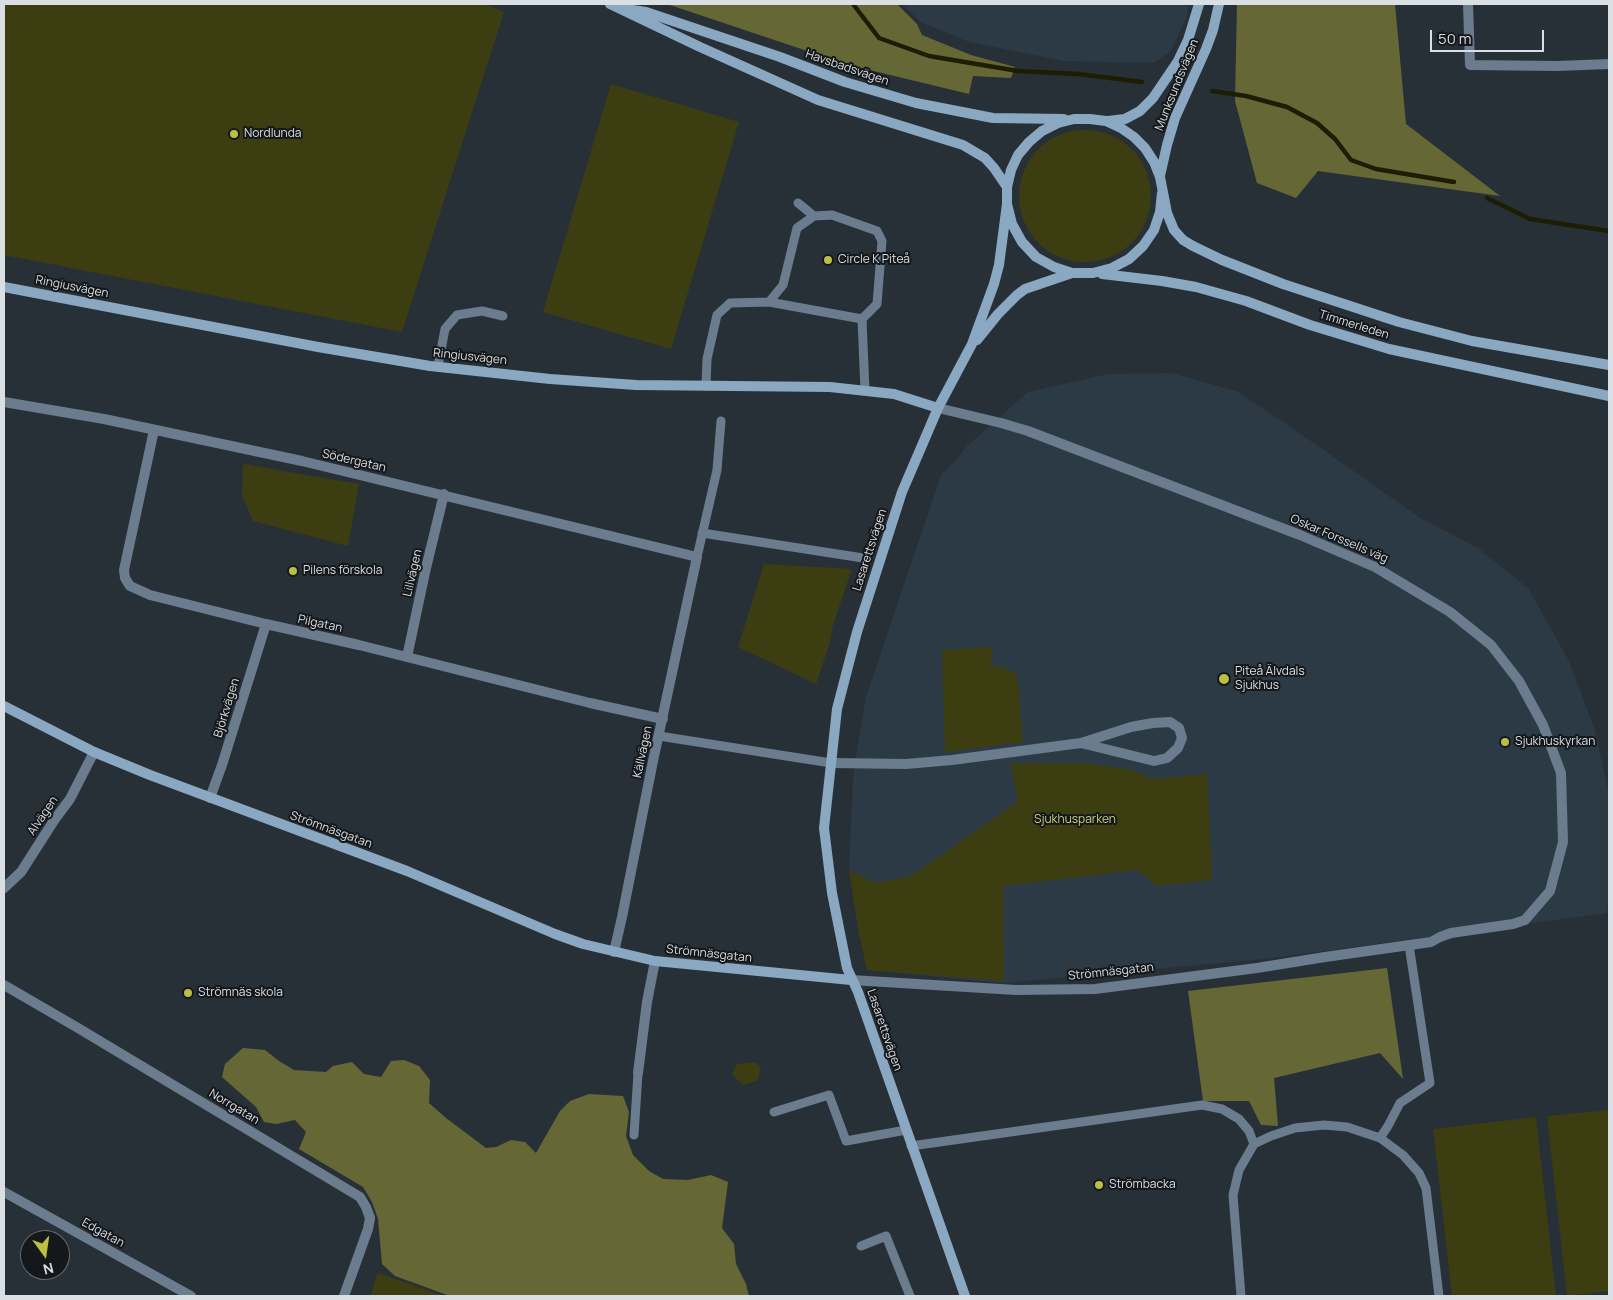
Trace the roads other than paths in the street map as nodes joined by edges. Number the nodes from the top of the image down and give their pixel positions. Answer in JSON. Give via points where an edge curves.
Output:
{"nodes":[{"id":1,"x":1199,"y":4,"type":"edge"},
{"id":2,"x":1219,"y":4,"type":"edge"},
{"id":3,"x":1468,"y":4,"type":"edge"},
{"id":4,"x":615,"y":6,"type":"edge"},
{"id":5,"x":1609,"y":64,"type":"edge"},
{"id":6,"x":1074,"y":119,"type":"junction"},
{"id":7,"x":1106,"y":121,"type":"junction"},
{"id":8,"x":1160,"y":177,"type":"junction"},
{"id":9,"x":1007,"y":187,"type":"junction"},
{"id":10,"x":1162,"y":193,"type":"junction"},
{"id":11,"x":798,"y":203,"type":"dead end"},
{"id":12,"x":1007,"y":204,"type":"junction"},
{"id":13,"x":814,"y":216,"type":"junction"},
{"id":14,"x":1072,"y":273,"type":"junction"},
{"id":15,"x":1093,"y":273,"type":"junction"},
{"id":16,"x":4,"y":287,"type":"edge"},
{"id":17,"x":769,"y":302,"type":"junction"},
{"id":18,"x":503,"y":316,"type":"dead end"},
{"id":19,"x":862,"y":319,"type":"junction"},
{"id":20,"x":967,"y":355,"type":"junction"},
{"id":21,"x":1609,"y":365,"type":"edge"},
{"id":22,"x":438,"y":366,"type":"junction"},
{"id":23,"x":706,"y":386,"type":"junction"},
{"id":24,"x":865,"y":391,"type":"junction"},
{"id":25,"x":1609,"y":396,"type":"edge"},
{"id":26,"x":4,"y":402,"type":"edge"},
{"id":27,"x":938,"y":408,"type":"junction"},
{"id":28,"x":721,"y":421,"type":"dead end"},
{"id":29,"x":154,"y":430,"type":"junction"},
{"id":30,"x":444,"y":494,"type":"junction"},
{"id":31,"x":702,"y":533,"type":"junction"},
{"id":32,"x":696,"y":557,"type":"junction"},
{"id":33,"x":862,"y":558,"type":"dead end"},
{"id":34,"x":266,"y":624,"type":"junction"},
{"id":35,"x":407,"y":657,"type":"junction"},
{"id":36,"x":4,"y":706,"type":"edge"},
{"id":37,"x":663,"y":719,"type":"junction"},
{"id":38,"x":659,"y":736,"type":"junction"},
{"id":39,"x":1081,"y":743,"type":"junction"},
{"id":40,"x":94,"y":752,"type":"junction"},
{"id":41,"x":831,"y":763,"type":"junction"},
{"id":42,"x":210,"y":798,"type":"junction"},
{"id":43,"x":4,"y":888,"type":"edge"},
{"id":44,"x":1550,"y":892,"type":"joint"},
{"id":45,"x":1410,"y":945,"type":"junction"},
{"id":46,"x":614,"y":952,"type":"junction"},
{"id":47,"x":656,"y":961,"type":"junction"},
{"id":48,"x":851,"y":980,"type":"junction"},
{"id":49,"x":4,"y":985,"type":"edge"},
{"id":50,"x":638,"y":1073,"type":"joint"},
{"id":51,"x":774,"y":1112,"type":"dead end"},
{"id":52,"x":906,"y":1130,"type":"junction"},
{"id":53,"x":634,"y":1136,"type":"dead end"},
{"id":54,"x":1380,"y":1138,"type":"junction"},
{"id":55,"x":1254,"y":1144,"type":"junction"},
{"id":56,"x":911,"y":1146,"type":"junction"},
{"id":57,"x":4,"y":1192,"type":"edge"},
{"id":58,"x":861,"y":1246,"type":"dead end"},
{"id":59,"x":191,"y":1296,"type":"edge"},
{"id":60,"x":344,"y":1296,"type":"edge"},
{"id":61,"x":910,"y":1296,"type":"edge"},
{"id":62,"x":965,"y":1296,"type":"edge"},
{"id":63,"x":1241,"y":1296,"type":"edge"},
{"id":64,"x":1438,"y":1296,"type":"edge"}],
"edges":[{"from":1,"to":7,"type":"street","name":"Munksundsvägen","via":[[1178,61],[1153,98],[1140,111],[1125,119]]},
{"from":2,"to":8,"type":"street","name":"Munksundsvägen","via":[[1206,49],[1176,118]]},
{"from":3,"to":5,"type":"street","via":[[1470,66]]},
{"from":4,"to":6,"type":"street","name":"Havsbadsvägen","via":[[655,15],[845,82],[916,103],[993,118]]},
{"from":4,"to":9,"type":"street","name":"Havsbadsvägen","via":[[818,100],[963,145],[985,158]]},
{"from":6,"to":7,"type":"street"},
{"from":6,"to":9,"type":"street","via":[[1042,131],[1029,142],[1018,155]]},
{"from":7,"to":8,"type":"street","via":[[1140,142]]},
{"from":8,"to":10,"type":"street"},
{"from":9,"to":12,"type":"street"},
{"from":10,"to":15,"type":"street","via":[[1154,230],[1143,246],[1129,260]]},
{"from":10,"to":21,"type":"street","name":"Timmerleden","via":[[1174,230],[1183,240],[1222,260],[1399,322],[1459,337]]},
{"from":11,"to":13,"type":"lane"},
{"from":12,"to":14,"type":"street","via":[[1012,224],[1036,257],[1054,268]]},
{"from":12,"to":20,"type":"street","name":"Lasarettsvägen","via":[[994,284]]},
{"from":13,"to":17,"type":"lane","via":[[797,228],[783,285]]},
{"from":13,"to":19,"type":"lane","via":[[832,215],[860,224],[877,231],[882,241],[877,304]]},
{"from":14,"to":15,"type":"street"},
{"from":14,"to":20,"type":"street","name":"Lasarettsvägen","via":[[1025,289],[1017,295],[982,333]]},
{"from":15,"to":25,"type":"street","name":"Timmerleden","via":[[1162,280],[1196,288],[1246,301],[1389,349]]},
{"from":16,"to":22,"type":"street","name":"Ringiusvägen","via":[[318,347]]},
{"from":17,"to":19,"type":"lane"},
{"from":17,"to":23,"type":"lane","via":[[730,303],[717,315],[707,360]]},
{"from":18,"to":22,"type":"lane","via":[[482,311],[457,315],[445,329]]},
{"from":19,"to":24,"type":"lane"},
{"from":20,"to":27,"type":"street","name":"Lasarettsvägen"},
{"from":22,"to":23,"type":"street","name":"Ringiusvägen","via":[[636,385]]},
{"from":23,"to":24,"type":"street","name":"Ringiusvägen","via":[[830,387]]},
{"from":24,"to":27,"type":"street","name":"Ringiusvägen","via":[[894,394]]},
{"from":26,"to":29,"type":"street","name":"Södergatan"},
{"from":27,"to":41,"type":"street","name":"Lasarettsvägen","via":[[902,492],[857,632],[837,709]]},
{"from":27,"to":44,"type":"street","name":"Oskar Forssells väg","via":[[1028,431],[1300,535],[1375,567],[1450,612],[1491,646],[1519,681],[1543,725],[1561,773],[1563,842]]},
{"from":28,"to":31,"type":"lane","via":[[717,470]]},
{"from":29,"to":30,"type":"street","name":"Södergatan"},
{"from":29,"to":34,"type":"street","name":"Pilgatan","via":[[124,570],[125,578],[130,586],[150,595]]},
{"from":30,"to":32,"type":"street","name":"Södergatan"},
{"from":30,"to":35,"type":"street","name":"Lillvägen"},
{"from":31,"to":32,"type":"lane"},
{"from":31,"to":33,"type":"lane"},
{"from":32,"to":37,"type":"street","name":"Källvägen"},
{"from":34,"to":35,"type":"street","name":"Pilgatan"},
{"from":34,"to":42,"type":"street","name":"Björkvägen"},
{"from":35,"to":37,"type":"street","name":"Pilgatan"},
{"from":36,"to":40,"type":"street","name":"Strömnäsgatan"},
{"from":37,"to":38,"type":"street","name":"Källvägen"},
{"from":38,"to":41,"type":"lane"},
{"from":38,"to":46,"type":"street","name":"Källvägen"},
{"from":39,"to":39,"type":"street","via":[[1154,761],[1167,758],[1178,748],[1182,738],[1179,728],[1170,722],[1131,727]]},
{"from":39,"to":41,"type":"street","via":[[924,762]]},
{"from":40,"to":42,"type":"street","name":"Strömnäsgatan"},
{"from":40,"to":43,"type":"street","name":"Alvägen","via":[[70,799],[20,872]]},
{"from":41,"to":48,"type":"street","name":"Lasarettsvägen","via":[[824,828],[842,949]]},
{"from":42,"to":46,"type":"street","name":"Strömnäsgatan","via":[[407,871],[555,934]]},
{"from":44,"to":45,"type":"street","name":"Strömnäsgatan","via":[[1525,920],[1451,933],[1431,942]]},
{"from":45,"to":48,"type":"street","name":"Strömnäsgatan","via":[[1095,989],[1016,990]]},
{"from":45,"to":54,"type":"lane","via":[[1430,1083],[1400,1103]]},
{"from":46,"to":47,"type":"street","name":"Strömnäsgatan"},
{"from":47,"to":48,"type":"street","name":"Strömnäsgatan"},
{"from":47,"to":50,"type":"street","name":"Strömnäsgatan"},
{"from":48,"to":52,"type":"street","name":"Lasarettsvägen"},
{"from":49,"to":60,"type":"street","name":"Norrgatan","via":[[360,1197],[370,1218]]},
{"from":50,"to":53,"type":"lane"},
{"from":51,"to":52,"type":"lane","via":[[829,1095],[846,1141]]},
{"from":52,"to":56,"type":"street","name":"Lasarettsvägen"},
{"from":54,"to":55,"type":"lane","via":[[1348,1127],[1324,1125],[1295,1128]]},
{"from":54,"to":64,"type":"lane","via":[[1419,1172],[1426,1188]]},
{"from":55,"to":56,"type":"lane","via":[[1239,1119],[1222,1109],[1202,1105]]},
{"from":55,"to":63,"type":"lane","via":[[1239,1170],[1233,1195]]},
{"from":56,"to":62,"type":"street","name":"Lasarettsvägen"},
{"from":57,"to":59,"type":"street","name":"Edgatan"},
{"from":58,"to":61,"type":"lane","via":[[886,1236]]}]}
